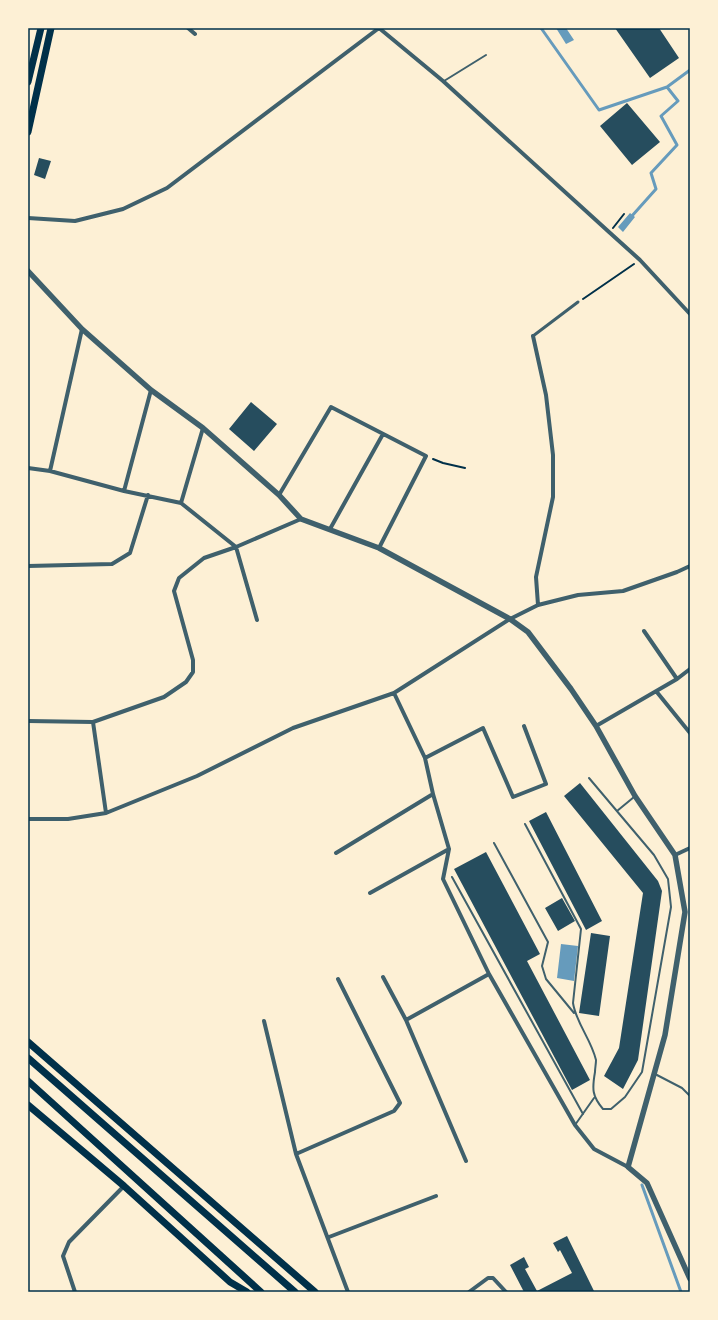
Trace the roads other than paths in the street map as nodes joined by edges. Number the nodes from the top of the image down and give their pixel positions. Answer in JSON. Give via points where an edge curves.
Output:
{"nodes":[{"id":1,"x":40,"y":28,"type":"edge"},
{"id":2,"x":51,"y":28,"type":"edge"},
{"id":3,"x":188,"y":28,"type":"edge"},
{"id":4,"x":379,"y":28,"type":"edge"},
{"id":5,"x":195,"y":34,"type":"dead end"},
{"id":6,"x":486,"y":55,"type":"dead end"},
{"id":7,"x":28,"y":82,"type":"edge"},
{"id":8,"x":443,"y":82,"type":"junction"},
{"id":9,"x":28,"y":132,"type":"edge"},
{"id":10,"x":28,"y":218,"type":"edge"},
{"id":11,"x":28,"y":271,"type":"edge"},
{"id":12,"x":578,"y":302,"type":"road end"},
{"id":13,"x":690,"y":314,"type":"edge"},
{"id":14,"x":82,"y":329,"type":"junction"},
{"id":15,"x":533,"y":336,"type":"joint"},
{"id":16,"x":151,"y":390,"type":"junction"},
{"id":17,"x":203,"y":428,"type":"junction"},
{"id":18,"x":383,"y":434,"type":"junction"},
{"id":19,"x":28,"y":468,"type":"edge"},
{"id":20,"x":50,"y":471,"type":"junction"},
{"id":21,"x":124,"y":490,"type":"junction"},
{"id":22,"x":148,"y":495,"type":"junction"},
{"id":23,"x":278,"y":495,"type":"junction"},
{"id":24,"x":181,"y":502,"type":"junction"},
{"id":25,"x":301,"y":519,"type":"junction"},
{"id":26,"x":330,"y":530,"type":"junction"},
{"id":27,"x":236,"y":547,"type":"junction"},
{"id":28,"x":379,"y":548,"type":"junction"},
{"id":29,"x":28,"y":566,"type":"edge"},
{"id":30,"x":690,"y":566,"type":"edge"},
{"id":31,"x":538,"y":605,"type":"junction"},
{"id":32,"x":510,"y":618,"type":"junction"},
{"id":33,"x":257,"y":620,"type":"dead end"},
{"id":34,"x":644,"y":631,"type":"dead end"},
{"id":35,"x":690,"y":669,"type":"edge"},
{"id":36,"x":677,"y":679,"type":"junction"},
{"id":37,"x":656,"y":691,"type":"junction"},
{"id":38,"x":394,"y":693,"type":"junction"},
{"id":39,"x":28,"y":721,"type":"edge"},
{"id":40,"x":93,"y":722,"type":"junction"},
{"id":41,"x":524,"y":726,"type":"dead end"},
{"id":42,"x":596,"y":726,"type":"junction"},
{"id":43,"x":690,"y":733,"type":"edge"},
{"id":44,"x":425,"y":758,"type":"junction"},
{"id":45,"x":589,"y":778,"type":"dead end"},
{"id":46,"x":432,"y":794,"type":"junction"},
{"id":47,"x":635,"y":796,"type":"junction"},
{"id":48,"x":617,"y":811,"type":"junction"},
{"id":49,"x":106,"y":813,"type":"junction"},
{"id":50,"x":28,"y":820,"type":"edge"},
{"id":51,"x":525,"y":824,"type":"dead end"},
{"id":52,"x":494,"y":843,"type":"dead end"},
{"id":53,"x":690,"y":848,"type":"edge"},
{"id":54,"x":449,"y":849,"type":"junction"},
{"id":55,"x":336,"y":854,"type":"dead end"},
{"id":56,"x":675,"y":855,"type":"junction"},
{"id":57,"x":452,"y":877,"type":"dead end"},
{"id":58,"x":370,"y":893,"type":"dead end"},
{"id":59,"x":489,"y":974,"type":"junction"},
{"id":60,"x":382,"y":977,"type":"dead end"},
{"id":61,"x":338,"y":979,"type":"dead end"},
{"id":62,"x":574,"y":1013,"type":"junction"},
{"id":63,"x":406,"y":1020,"type":"junction"},
{"id":64,"x":264,"y":1021,"type":"dead end"},
{"id":65,"x":28,"y":1042,"type":"edge"},
{"id":66,"x":28,"y":1058,"type":"edge"},
{"id":67,"x":654,"y":1074,"type":"junction"},
{"id":68,"x":28,"y":1081,"type":"edge"},
{"id":69,"x":690,"y":1096,"type":"edge"},
{"id":70,"x":594,"y":1098,"type":"junction"},
{"id":71,"x":28,"y":1105,"type":"edge"},
{"id":72,"x":583,"y":1114,"type":"junction"},
{"id":73,"x":575,"y":1125,"type":"junction"},
{"id":74,"x":296,"y":1154,"type":"junction"},
{"id":75,"x":466,"y":1161,"type":"dead end"},
{"id":76,"x":628,"y":1167,"type":"junction"},
{"id":77,"x":124,"y":1186,"type":"junction"},
{"id":78,"x":436,"y":1196,"type":"dead end"},
{"id":79,"x":329,"y":1237,"type":"junction"},
{"id":80,"x":690,"y":1279,"type":"edge"},
{"id":81,"x":230,"y":1282,"type":"junction"},
{"id":82,"x":75,"y":1292,"type":"edge"},
{"id":83,"x":241,"y":1292,"type":"edge"},
{"id":84,"x":247,"y":1292,"type":"edge"},
{"id":85,"x":262,"y":1292,"type":"edge"},
{"id":86,"x":295,"y":1292,"type":"edge"},
{"id":87,"x":315,"y":1292,"type":"edge"},
{"id":88,"x":348,"y":1292,"type":"edge"},
{"id":89,"x":469,"y":1292,"type":"edge"},
{"id":90,"x":506,"y":1292,"type":"edge"}],
"edges":[{"from":1,"to":7,"type":"main road"},
{"from":2,"to":9,"type":"main road"},
{"from":3,"to":5,"type":"street"},
{"from":4,"to":8,"type":"street"},
{"from":4,"to":10,"type":"street","via":[[167,188],[123,209],[75,221]]},
{"from":6,"to":8,"type":"lane"},
{"from":8,"to":13,"type":"street","via":[[640,260]]},
{"from":11,"to":14,"type":"street"},
{"from":12,"to":15,"type":"street"},
{"from":14,"to":16,"type":"street"},
{"from":14,"to":20,"type":"street"},
{"from":15,"to":31,"type":"street","via":[[546,395],[553,455],[553,497],[536,576]]},
{"from":16,"to":17,"type":"street"},
{"from":16,"to":21,"type":"street"},
{"from":17,"to":23,"type":"street"},
{"from":17,"to":24,"type":"street"},
{"from":18,"to":23,"type":"street","via":[[331,407]]},
{"from":18,"to":26,"type":"street"},
{"from":18,"to":28,"type":"street","via":[[426,456]]},
{"from":19,"to":20,"type":"street"},
{"from":20,"to":21,"type":"street"},
{"from":21,"to":22,"type":"street"},
{"from":22,"to":24,"type":"street"},
{"from":22,"to":29,"type":"street","via":[[130,553],[112,564]]},
{"from":23,"to":25,"type":"street"},
{"from":24,"to":27,"type":"street"},
{"from":25,"to":26,"type":"street"},
{"from":25,"to":27,"type":"street"},
{"from":26,"to":28,"type":"street"},
{"from":27,"to":33,"type":"street"},
{"from":27,"to":40,"type":"street","via":[[204,558],[179,578],[174,591],[193,660],[193,672],[186,682],[164,696]]},
{"from":28,"to":32,"type":"street"},
{"from":30,"to":31,"type":"street","via":[[623,590],[578,595]]},
{"from":31,"to":32,"type":"street"},
{"from":32,"to":38,"type":"street"},
{"from":32,"to":42,"type":"street","via":[[528,632]]},
{"from":34,"to":36,"type":"street"},
{"from":35,"to":36,"type":"street"},
{"from":36,"to":37,"type":"street"},
{"from":37,"to":42,"type":"street"},
{"from":37,"to":43,"type":"street"},
{"from":38,"to":44,"type":"street"},
{"from":38,"to":49,"type":"street","via":[[293,728],[197,776]]},
{"from":39,"to":40,"type":"street"},
{"from":40,"to":49,"type":"street"},
{"from":41,"to":44,"type":"street","via":[[546,784],[513,797],[482,728]]},
{"from":42,"to":47,"type":"street"},
{"from":44,"to":46,"type":"street"},
{"from":45,"to":48,"type":"lane"},
{"from":46,"to":54,"type":"street"},
{"from":46,"to":55,"type":"street"},
{"from":47,"to":48,"type":"lane"},
{"from":47,"to":56,"type":"street"},
{"from":48,"to":70,"type":"lane","via":[[654,855],[668,879],[671,907],[642,1072],[625,1097],[611,1109],[603,1109]]},
{"from":49,"to":50,"type":"street","via":[[68,819]]},
{"from":51,"to":62,"type":"lane","via":[[581,929]]},
{"from":52,"to":62,"type":"lane","via":[[548,942],[542,966],[546,979]]},
{"from":53,"to":56,"type":"street"},
{"from":54,"to":58,"type":"street"},
{"from":54,"to":59,"type":"street","via":[[443,879]]},
{"from":56,"to":67,"type":"street","via":[[685,912],[665,1035]]},
{"from":57,"to":72,"type":"lane"},
{"from":59,"to":63,"type":"street"},
{"from":59,"to":73,"type":"street"},
{"from":60,"to":63,"type":"street"},
{"from":61,"to":74,"type":"street","via":[[400,1103],[394,1111]]},
{"from":62,"to":70,"type":"lane","via":[[589,1039],[596,1062]]},
{"from":63,"to":75,"type":"street"},
{"from":64,"to":74,"type":"street"},
{"from":65,"to":87,"type":"main road"},
{"from":66,"to":86,"type":"main road"},
{"from":67,"to":69,"type":"lane","via":[[682,1088]]},
{"from":67,"to":76,"type":"street"},
{"from":68,"to":85,"type":"main road"},
{"from":70,"to":72,"type":"lane"},
{"from":71,"to":77,"type":"main road"},
{"from":72,"to":73,"type":"lane"},
{"from":73,"to":76,"type":"street","via":[[594,1149]]},
{"from":74,"to":79,"type":"street"},
{"from":76,"to":80,"type":"street","via":[[647,1183]]},
{"from":77,"to":81,"type":"main road"},
{"from":77,"to":82,"type":"street","via":[[69,1242],[63,1256]]},
{"from":78,"to":79,"type":"street"},
{"from":79,"to":88,"type":"street"},
{"from":81,"to":83,"type":"street"},
{"from":81,"to":84,"type":"main road"},
{"from":89,"to":90,"type":"street","via":[[488,1278],[494,1278]]}]}
